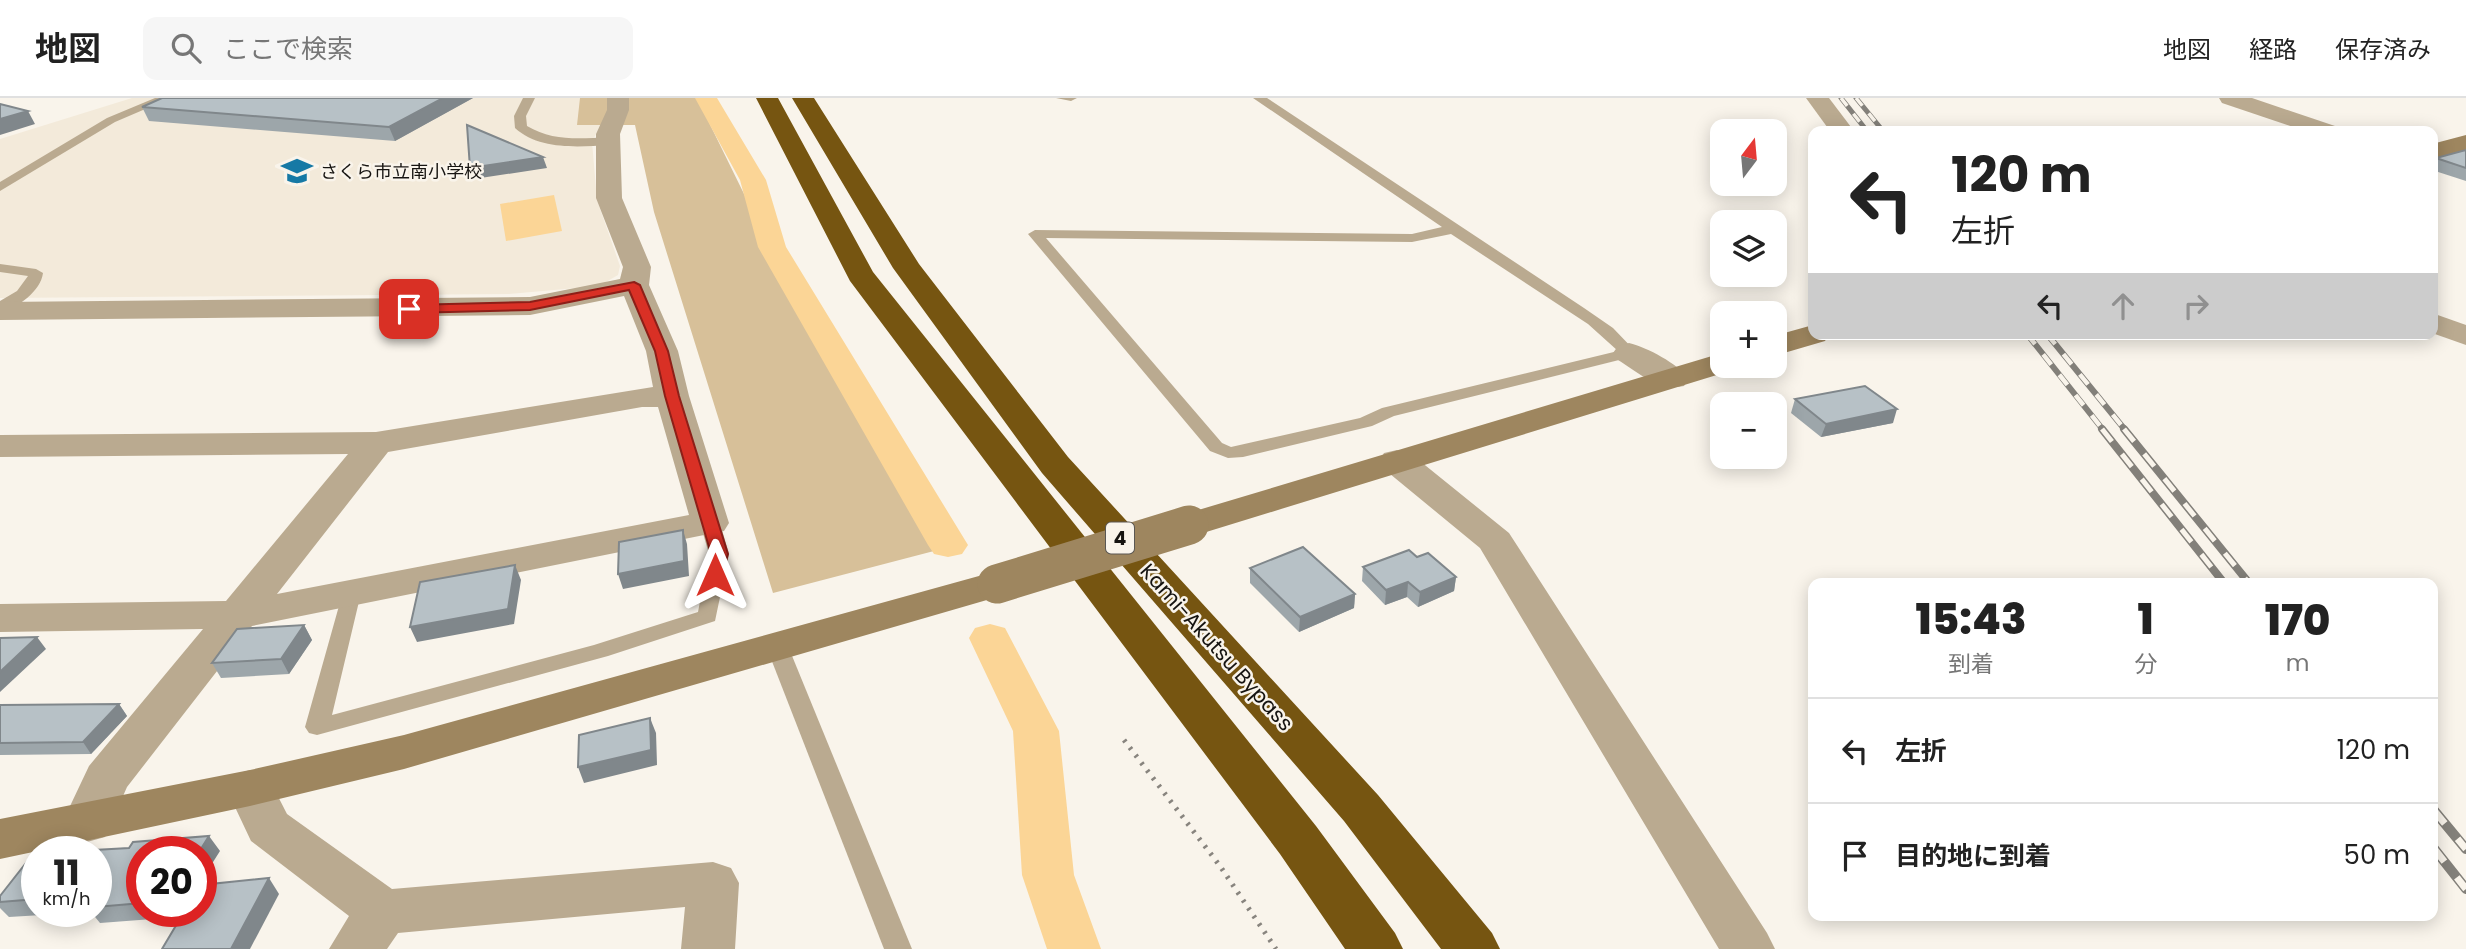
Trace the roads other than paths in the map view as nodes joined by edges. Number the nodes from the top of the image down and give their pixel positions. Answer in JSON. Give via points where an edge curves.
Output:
{"nodes":[{"id":1,"x":165,"y":98,"type":"edge"},
{"id":2,"x":529,"y":98,"type":"edge"},
{"id":3,"x":618,"y":98,"type":"edge"},
{"id":4,"x":767,"y":98,"type":"edge"},
{"id":5,"x":803,"y":98,"type":"edge"},
{"id":6,"x":1062,"y":98,"type":"edge"},
{"id":7,"x":1071,"y":98,"type":"edge"},
{"id":8,"x":1259,"y":98,"type":"edge"},
{"id":9,"x":1817,"y":98,"type":"edge"},
{"id":10,"x":2230,"y":98,"type":"edge"},
{"id":11,"x":1838,"y":126,"type":"edge"},
{"id":12,"x":2312,"y":126,"type":"edge"},
{"id":13,"x":608,"y":141,"type":"junction"},
{"id":14,"x":2466,"y":142,"type":"edge"},
{"id":15,"x":2438,"y":150,"type":"edge"},
{"id":16,"x":0,"y":187,"type":"edge"},
{"id":17,"x":1454,"y":229,"type":"junction"},
{"id":18,"x":0,"y":268,"type":"edge"},
{"id":19,"x":634,"y":285,"type":"junction"},
{"id":20,"x":0,"y":309,"type":"edge"},
{"id":21,"x":2438,"y":324,"type":"edge"},
{"id":22,"x":1808,"y":336,"type":"edge"},
{"id":23,"x":2466,"y":336,"type":"edge"},
{"id":24,"x":1787,"y":343,"type":"edge"},
{"id":25,"x":1629,"y":353,"type":"junction"},
{"id":26,"x":1710,"y":367,"type":"edge"},
{"id":27,"x":1672,"y":379,"type":"junction"},
{"id":28,"x":672,"y":396,"type":"junction"},
{"id":29,"x":376,"y":443,"type":"junction"},
{"id":30,"x":0,"y":446,"type":"edge"},
{"id":31,"x":1396,"y":461,"type":"junction"},
{"id":32,"x":710,"y":523,"type":"junction"},
{"id":33,"x":351,"y":593,"type":"junction"},
{"id":34,"x":237,"y":615,"type":"junction"},
{"id":35,"x":0,"y":618,"type":"edge"},
{"id":36,"x":777,"y":646,"type":"junction"},
{"id":37,"x":250,"y":788,"type":"junction"},
{"id":38,"x":87,"y":823,"type":"junction"},
{"id":39,"x":0,"y":838,"type":"edge"},
{"id":40,"x":370,"y":931,"type":"edge"},
{"id":41,"x":708,"y":949,"type":"edge"},
{"id":42,"x":898,"y":949,"type":"edge"},
{"id":43,"x":1376,"y":949,"type":"edge"},
{"id":44,"x":1473,"y":949,"type":"edge"},
{"id":45,"x":1748,"y":949,"type":"edge"}],
"edges":[{"from":1,"to":16,"type":"lane","via":[[111,120]]},
{"from":2,"to":13,"type":"lane","via":[[520,116],[521,128],[537,139]]},
{"from":3,"to":13,"type":"street"},
{"from":4,"to":43,"type":"highway","number":"4","via":[[860,275],[1298,840]]},
{"from":5,"to":44,"type":"highway","name":"Kami-Akutsu Bypass","number":"4","via":[[907,268],[1055,465],[1361,808]]},
{"from":6,"to":7,"type":"lane"},
{"from":8,"to":17,"type":"lane"},
{"from":9,"to":11,"type":"street"},
{"from":10,"to":12,"type":"street"},
{"from":13,"to":19,"type":"street","via":[[609,198],[637,267]]},
{"from":14,"to":15,"type":"street"},
{"from":17,"to":25,"type":"lane","via":[[1619,340]]},
{"from":17,"to":25,"type":"lane","via":[[1412,238],[1035,234],[1216,447],[1228,453],[1339,429],[1388,412]]},
{"from":18,"to":20,"type":"lane","via":[[36,273],[35,281],[22,294]]},
{"from":19,"to":20,"type":"street","via":[[530,306]]},
{"from":19,"to":28,"type":"street","via":[[662,351]]},
{"from":21,"to":23,"type":"street"},
{"from":22,"to":24,"type":"street"},
{"from":25,"to":27,"type":"street"},
{"from":26,"to":27,"type":"street"},
{"from":27,"to":31,"type":"street"},
{"from":28,"to":29,"type":"street","via":[[642,397]]},
{"from":28,"to":32,"type":"street"},
{"from":29,"to":30,"type":"street"},
{"from":29,"to":34,"type":"street"},
{"from":31,"to":36,"type":"street","bridge":true,"via":[[997,584]]},
{"from":31,"to":45,"type":"street","via":[[1495,541]]},
{"from":32,"to":33,"type":"street"},
{"from":32,"to":33,"type":"lane","via":[[719,554],[708,616],[600,651],[317,727]]},
{"from":33,"to":34,"type":"street"},
{"from":34,"to":35,"type":"street"},
{"from":34,"to":38,"type":"street","via":[[106,779]]},
{"from":36,"to":37,"type":"street","via":[[494,728]]},
{"from":36,"to":42,"type":"lane"},
{"from":37,"to":38,"type":"street"},
{"from":37,"to":40,"type":"street","via":[[269,827]]},
{"from":38,"to":39,"type":"street"},
{"from":40,"to":41,"type":"street","via":[[713,883]]}]}
